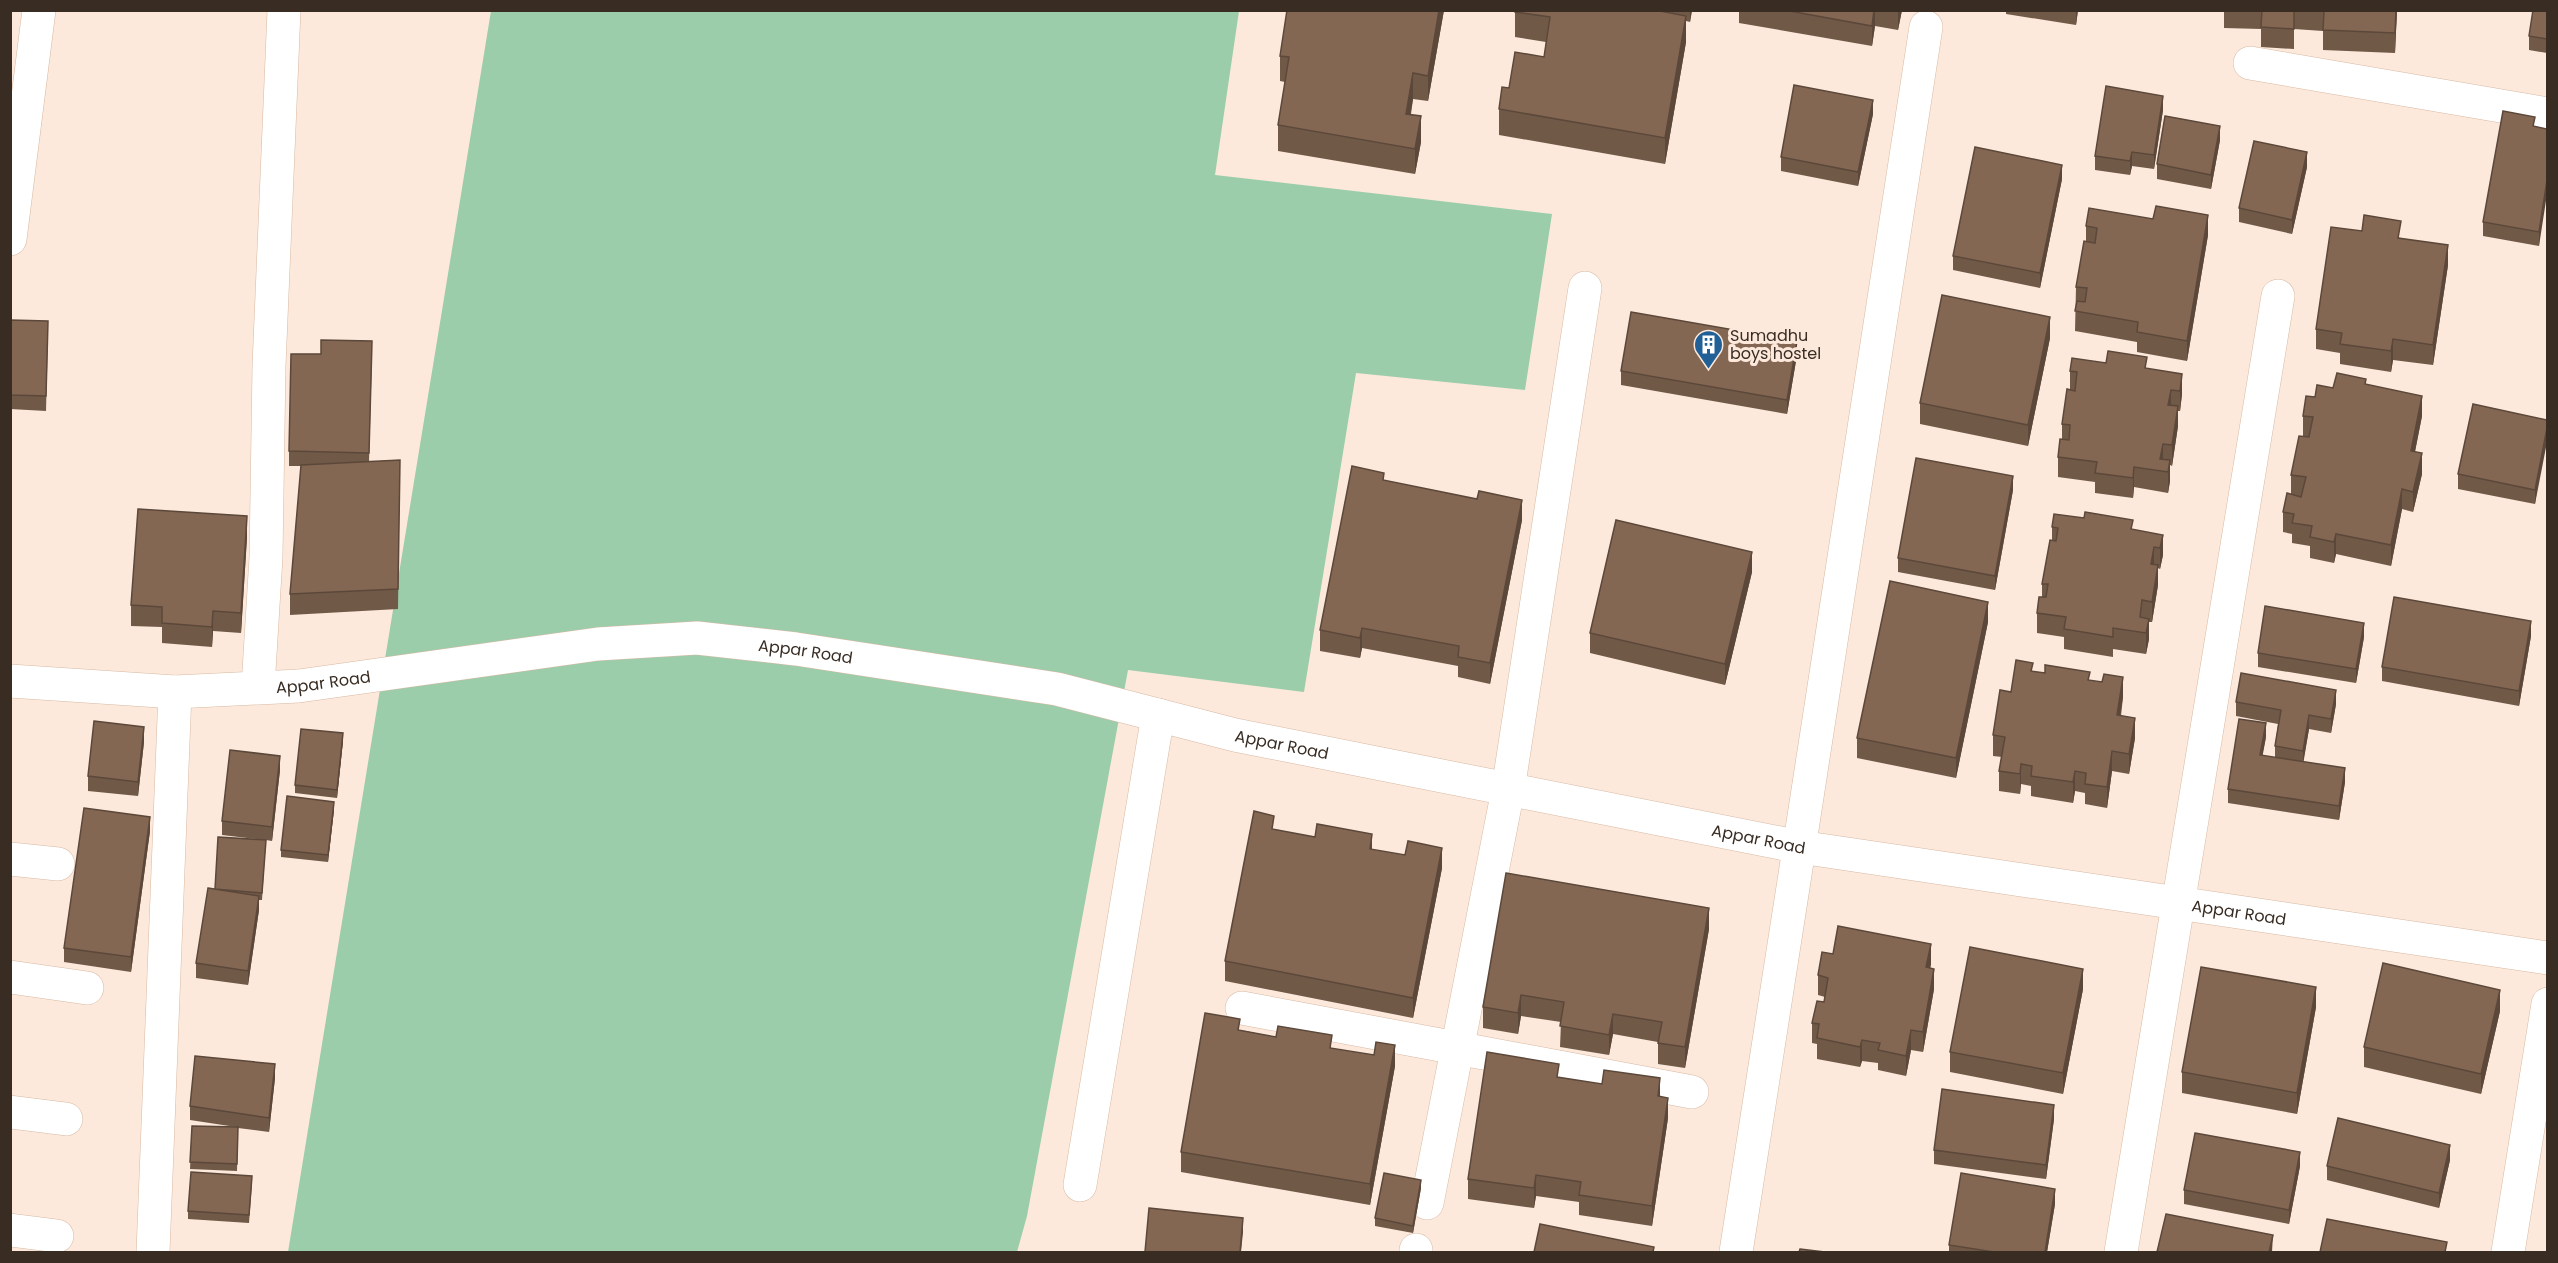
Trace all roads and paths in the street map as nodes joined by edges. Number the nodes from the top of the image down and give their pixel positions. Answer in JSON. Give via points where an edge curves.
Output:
{"nodes":[{"id":1,"x":39,"y":10,"type":"edge"},
{"id":2,"x":284,"y":10,"type":"edge"},
{"id":3,"x":1926,"y":27,"type":"dead end"},
{"id":4,"x":2250,"y":63,"type":"dead end"},
{"id":5,"x":2547,"y":114,"type":"edge"},
{"id":6,"x":10,"y":239,"type":"edge"},
{"id":7,"x":1585,"y":288,"type":"dead end"},
{"id":8,"x":2278,"y":297,"type":"dead end"},
{"id":9,"x":10,"y":681,"type":"edge"},
{"id":10,"x":258,"y":687,"type":"junction"},
{"id":11,"x":175,"y":692,"type":"junction"},
{"id":12,"x":1158,"y":715,"type":"junction"},
{"id":13,"x":1508,"y":790,"type":"junction"},
{"id":14,"x":1800,"y":847,"type":"junction"},
{"id":15,"x":10,"y":859,"type":"edge"},
{"id":16,"x":58,"y":864,"type":"dead end"},
{"id":17,"x":2179,"y":903,"type":"junction"},
{"id":18,"x":2547,"y":958,"type":"edge"},
{"id":19,"x":10,"y":977,"type":"edge"},
{"id":20,"x":87,"y":988,"type":"dead end"},
{"id":21,"x":2547,"y":1004,"type":"edge"},
{"id":22,"x":1242,"y":1008,"type":"dead end"},
{"id":23,"x":1457,"y":1049,"type":"junction"},
{"id":24,"x":1692,"y":1092,"type":"dead end"},
{"id":25,"x":10,"y":1112,"type":"edge"},
{"id":26,"x":66,"y":1119,"type":"dead end"},
{"id":27,"x":1080,"y":1185,"type":"dead end"},
{"id":28,"x":1427,"y":1203,"type":"dead end"},
{"id":29,"x":10,"y":1230,"type":"edge"},
{"id":30,"x":57,"y":1236,"type":"dead end"},
{"id":31,"x":153,"y":1252,"type":"edge"},
{"id":32,"x":1737,"y":1252,"type":"edge"},
{"id":33,"x":2121,"y":1252,"type":"edge"},
{"id":34,"x":2508,"y":1252,"type":"edge"}],
"edges":[{"from":1,"to":6,"type":"street"},
{"from":2,"to":10,"type":"street","via":[[268,366],[266,557]]},
{"from":3,"to":14,"type":"street"},
{"from":4,"to":5,"type":"street"},
{"from":7,"to":13,"type":"street"},
{"from":8,"to":17,"type":"street"},
{"from":9,"to":11,"type":"street","name":"Appar Road"},
{"from":10,"to":11,"type":"street","name":"Appar Road"},
{"from":10,"to":12,"type":"street","name":"Appar Road","via":[[299,686],[598,644],[697,638],[1057,689]]},
{"from":11,"to":31,"type":"street"},
{"from":12,"to":13,"type":"street","name":"Appar Road","via":[[1235,735]]},
{"from":12,"to":27,"type":"street"},
{"from":13,"to":14,"type":"street","name":"Appar Road"},
{"from":13,"to":23,"type":"street"},
{"from":14,"to":17,"type":"street","name":"Appar Road"},
{"from":14,"to":32,"type":"street"},
{"from":15,"to":16,"type":"street"},
{"from":17,"to":18,"type":"street","name":"Appar Road"},
{"from":17,"to":33,"type":"street"},
{"from":19,"to":20,"type":"street"},
{"from":21,"to":34,"type":"street"},
{"from":22,"to":23,"type":"street"},
{"from":23,"to":24,"type":"street"},
{"from":23,"to":28,"type":"street"},
{"from":25,"to":26,"type":"street"},
{"from":29,"to":30,"type":"street"}]}
